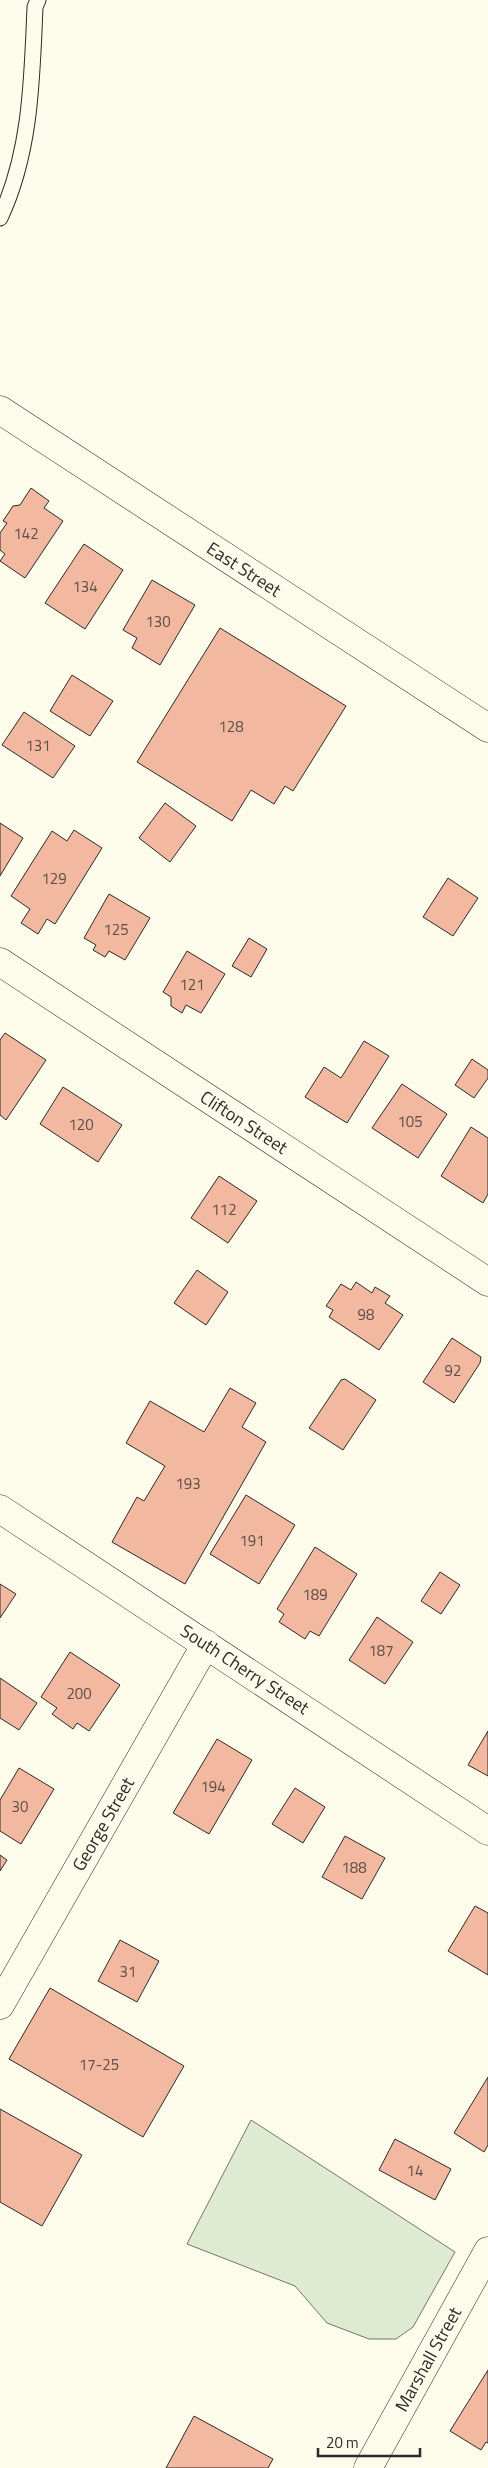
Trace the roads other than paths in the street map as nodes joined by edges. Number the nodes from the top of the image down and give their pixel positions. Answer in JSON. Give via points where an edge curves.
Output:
{"nodes":[{"id":1,"x":38,"y":0,"type":"edge"},
{"id":2,"x":0,"y":218,"type":"edge"},
{"id":3,"x":0,"y":410,"type":"edge"},
{"id":4,"x":488,"y":728,"type":"edge"},
{"id":5,"x":0,"y":962,"type":"edge"},
{"id":6,"x":488,"y":1282,"type":"edge"},
{"id":7,"x":0,"y":1509,"type":"edge"},
{"id":8,"x":206,"y":1644,"type":"junction"},
{"id":9,"x":488,"y":1831,"type":"edge"},
{"id":10,"x":0,"y":2005,"type":"edge"},
{"id":11,"x":488,"y":2251,"type":"edge"},
{"id":12,"x":368,"y":2468,"type":"edge"}],
"edges":[{"from":1,"to":2,"type":"lane","via":[[35,7],[31,102],[12,192]]},
{"from":3,"to":4,"type":"street","name":"East Street"},
{"from":5,"to":6,"type":"street","name":"Clifton Street"},
{"from":7,"to":8,"type":"street","name":"South Cherry Street"},
{"from":8,"to":9,"type":"street","name":"South Cherry Street"},
{"from":8,"to":10,"type":"street","name":"George Street"},
{"from":11,"to":12,"type":"street","name":"Marshall Street"}]}
